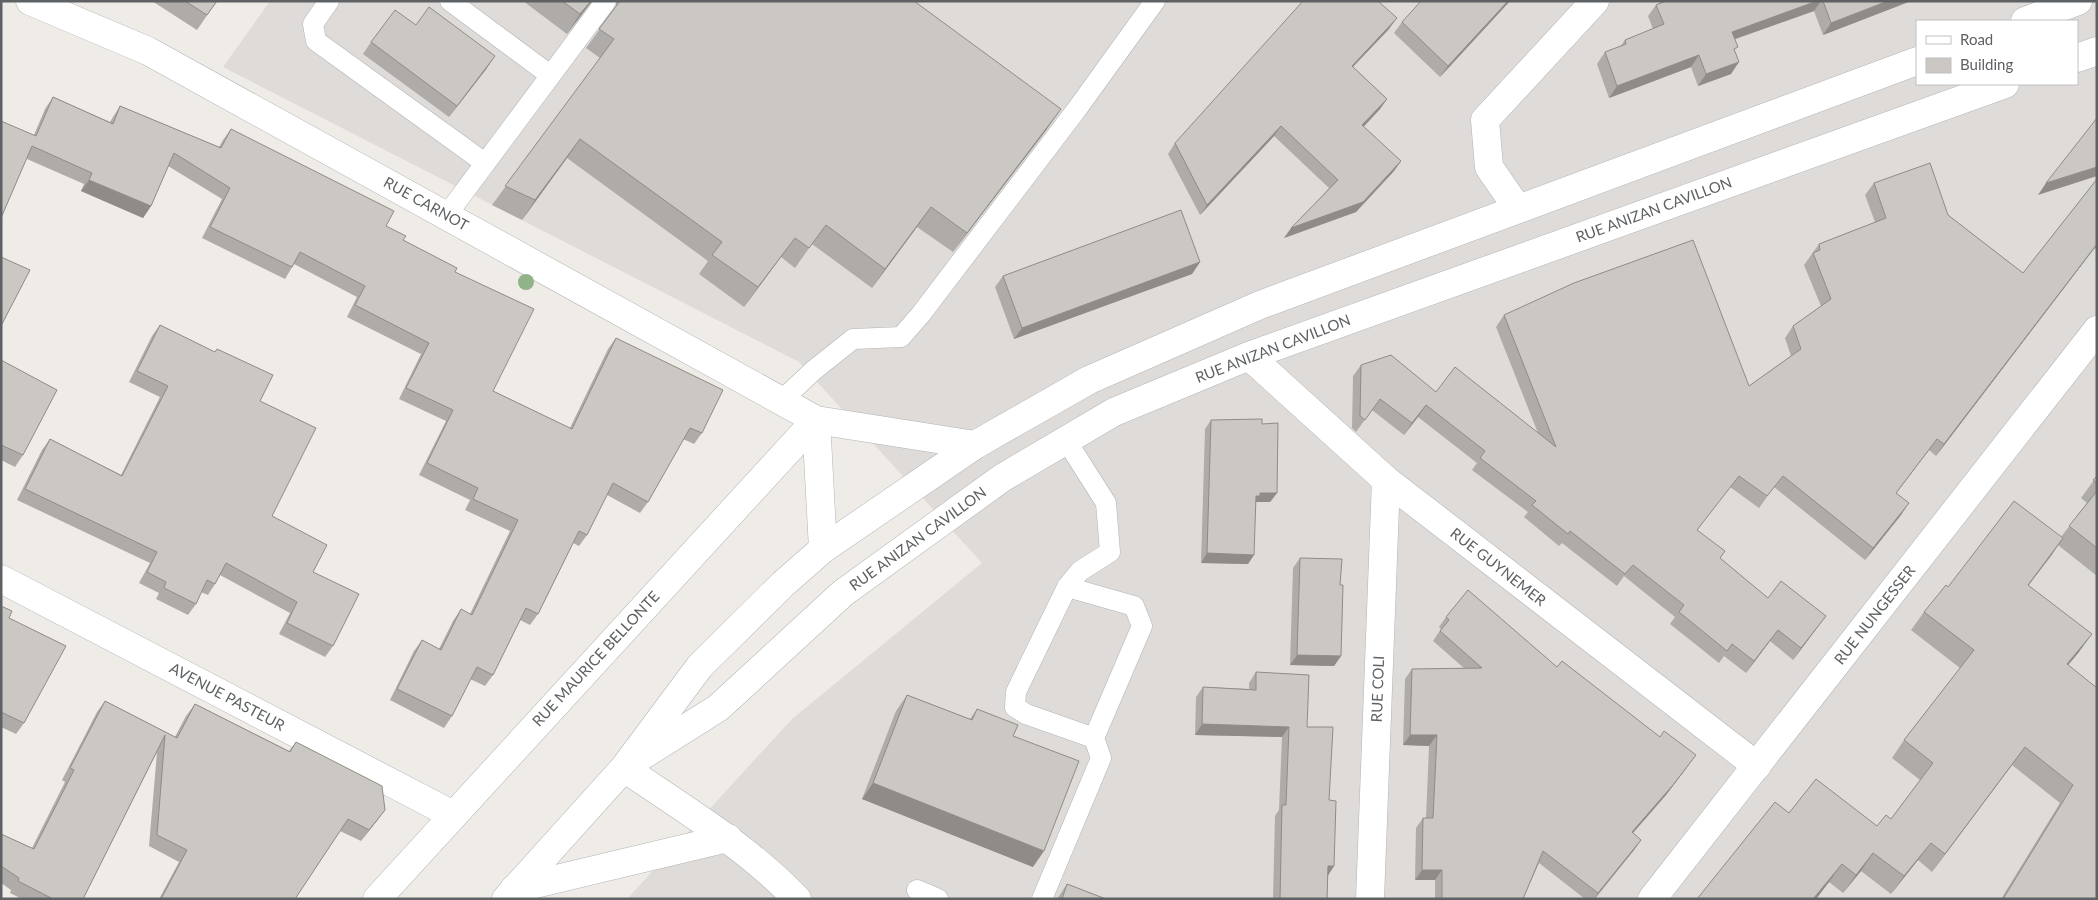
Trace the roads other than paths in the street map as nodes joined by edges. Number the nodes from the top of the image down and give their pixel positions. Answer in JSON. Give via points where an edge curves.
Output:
{"nodes":[{"id":1,"x":30,"y":1,"type":"edge"},
{"id":2,"x":329,"y":1,"type":"edge"},
{"id":3,"x":450,"y":1,"type":"edge"},
{"id":4,"x":606,"y":1,"type":"edge"},
{"id":5,"x":1155,"y":1,"type":"edge"},
{"id":6,"x":1595,"y":1,"type":"edge"},
{"id":7,"x":2078,"y":1,"type":"edge"},
{"id":8,"x":2028,"y":20,"type":"edge"},
{"id":9,"x":2097,"y":51,"type":"edge"},
{"id":10,"x":2078,"y":58,"type":"edge"},
{"id":11,"x":1916,"y":61,"type":"edge"},
{"id":12,"x":550,"y":76,"type":"junction"},
{"id":13,"x":2002,"y":85,"type":"edge"},
{"id":14,"x":485,"y":163,"type":"junction"},
{"id":15,"x":1518,"y":208,"type":"junction"},
{"id":16,"x":446,"y":216,"type":"junction"},
{"id":17,"x":2097,"y":330,"type":"edge"},
{"id":18,"x":1249,"y":356,"type":"junction"},
{"id":19,"x":781,"y":400,"type":"junction"},
{"id":20,"x":816,"y":420,"type":"junction"},
{"id":21,"x":1066,"y":440,"type":"junction"},
{"id":22,"x":975,"y":445,"type":"junction"},
{"id":23,"x":1386,"y":480,"type":"junction"},
{"id":24,"x":823,"y":549,"type":"junction"},
{"id":25,"x":1,"y":580,"type":"edge"},
{"id":26,"x":1067,"y":588,"type":"junction"},
{"id":27,"x":1094,"y":738,"type":"junction"},
{"id":28,"x":1757,"y":766,"type":"junction"},
{"id":29,"x":624,"y":768,"type":"junction"},
{"id":30,"x":453,"y":816,"type":"junction"},
{"id":31,"x":728,"y":838,"type":"junction"},
{"id":32,"x":917,"y":890,"type":"dead end"},
{"id":33,"x":510,"y":894,"type":"edge"},
{"id":34,"x":377,"y":899,"type":"edge"},
{"id":35,"x":798,"y":899,"type":"edge"},
{"id":36,"x":938,"y":899,"type":"edge"},
{"id":37,"x":1042,"y":899,"type":"edge"},
{"id":38,"x":1370,"y":899,"type":"edge"},
{"id":39,"x":1652,"y":899,"type":"edge"}],
"edges":[{"from":1,"to":16,"type":"street","name":"RUE CARNOT","via":[[148,51]]},
{"from":2,"to":14,"type":"lane","via":[[313,24],[316,40]]},
{"from":3,"to":12,"type":"lane"},
{"from":4,"to":12,"type":"lane"},
{"from":5,"to":19,"type":"lane","via":[[1059,133],[922,314],[901,337],[853,338]]},
{"from":6,"to":15,"type":"street","via":[[1485,120],[1489,167]]},
{"from":7,"to":8,"type":"street"},
{"from":9,"to":10,"type":"street"},
{"from":11,"to":15,"type":"street","name":"RUE ANIZAN CAVILLON"},
{"from":12,"to":14,"type":"lane"},
{"from":13,"to":18,"type":"street","name":"RUE ANIZAN CAVILLON"},
{"from":14,"to":16,"type":"lane"},
{"from":15,"to":22,"type":"street","name":"RUE ANIZAN CAVILLON","via":[[1260,305],[1089,380]]},
{"from":16,"to":19,"type":"street","name":"RUE CARNOT"},
{"from":17,"to":28,"type":"street","name":"RUE NUNGESSER"},
{"from":18,"to":21,"type":"street","name":"RUE ANIZAN CAVILLON","via":[[1114,412]]},
{"from":18,"to":23,"type":"street","name":"RUE GUYNEMER"},
{"from":19,"to":20,"type":"street","name":"RUE CARNOT"},
{"from":20,"to":22,"type":"street"},
{"from":20,"to":24,"type":"street"},
{"from":20,"to":30,"type":"street","name":"RUE MAURICE BELLONTE"},
{"from":21,"to":26,"type":"lane","via":[[1106,503],[1110,552],[1080,571]]},
{"from":21,"to":29,"type":"street","name":"RUE ANIZAN CAVILLON","via":[[1002,478],[843,593],[718,708]]},
{"from":22,"to":24,"type":"street","name":"RUE ANIZAN CAVILLON"},
{"from":23,"to":28,"type":"street","name":"RUE GUYNEMER"},
{"from":23,"to":38,"type":"street","name":"RUE COLI"},
{"from":24,"to":29,"type":"street","name":"RUE ANIZAN CAVILLON","via":[[700,666]]},
{"from":25,"to":30,"type":"street","name":"AVENUE PASTEUR"},
{"from":26,"to":27,"type":"lane","via":[[1134,606],[1142,626]]},
{"from":26,"to":27,"type":"lane","via":[[1016,692],[1015,706],[1026,714]]},
{"from":27,"to":37,"type":"lane","via":[[1101,758]]},
{"from":28,"to":39,"type":"street","name":"RUE NUNGESSER"},
{"from":29,"to":31,"type":"street"},
{"from":29,"to":33,"type":"street","name":"RUE ANIZAN CAVILLON"},
{"from":30,"to":34,"type":"street","name":"RUE MAURICE BELLONTE"},
{"from":31,"to":33,"type":"street"},
{"from":31,"to":35,"type":"street"},
{"from":32,"to":36,"type":"lane"}]}
